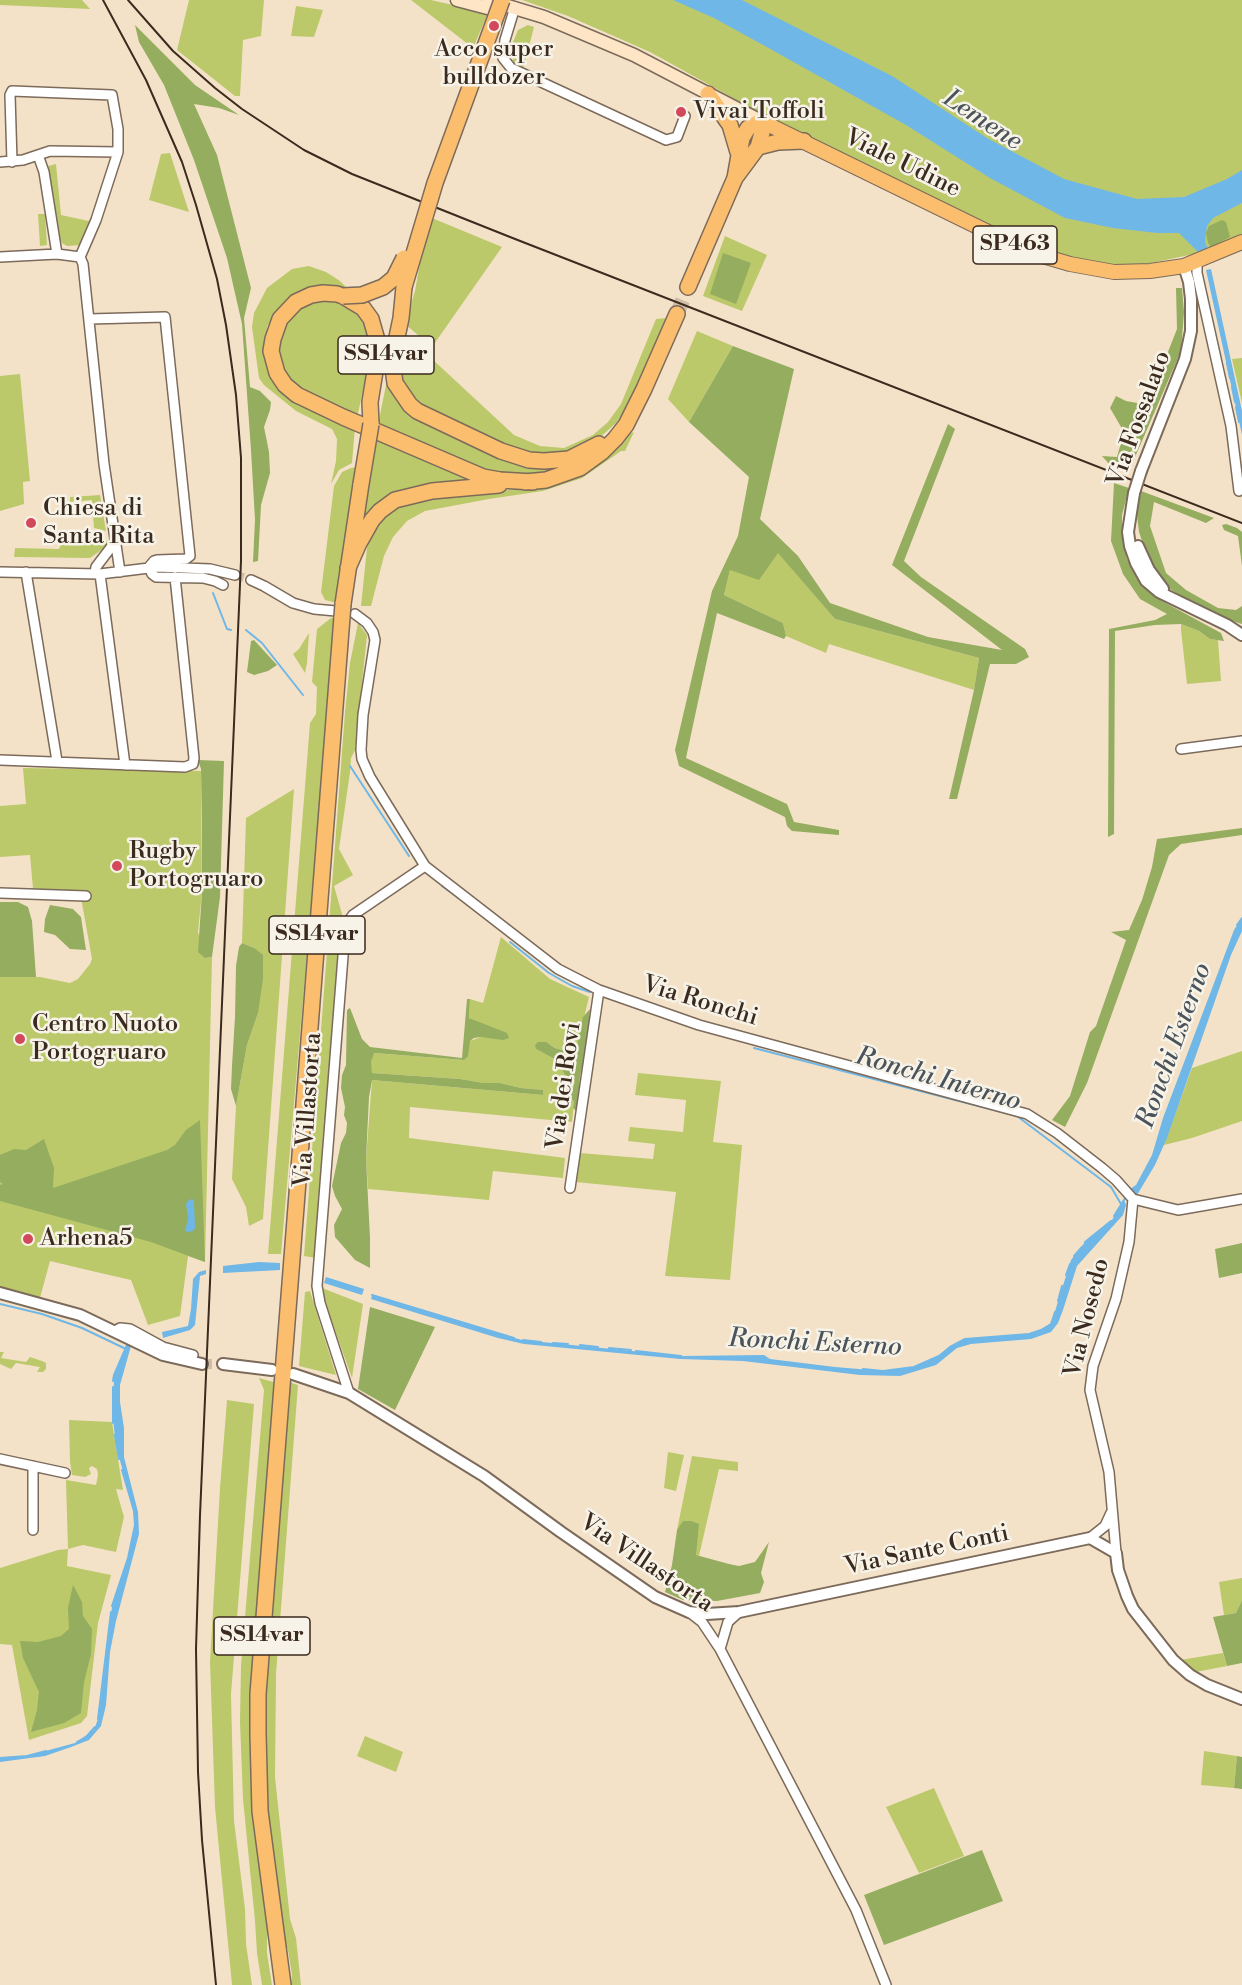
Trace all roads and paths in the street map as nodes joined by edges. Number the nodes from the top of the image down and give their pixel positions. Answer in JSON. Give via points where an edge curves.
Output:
{"nodes":[{"id":1,"x":457,"y":0,"type":"edge"},
{"id":2,"x":471,"y":0,"type":"edge"},
{"id":3,"x":499,"y":5,"type":"edge"},
{"id":4,"x":708,"y":94,"type":"junction"},
{"id":5,"x":685,"y":116,"type":"dead end"},
{"id":6,"x":761,"y":121,"type":"junction"},
{"id":7,"x":804,"y":141,"type":"junction"},
{"id":8,"x":758,"y":147,"type":"junction"},
{"id":9,"x":118,"y":152,"type":"junction"},
{"id":10,"x":738,"y":154,"type":"junction"},
{"id":11,"x":38,"y":155,"type":"junction"},
{"id":12,"x":0,"y":162,"type":"edge"},
{"id":13,"x":12,"y":162,"type":"junction"},
{"id":14,"x":735,"y":178,"type":"junction"},
{"id":15,"x":435,"y":183,"type":"junction"},
{"id":16,"x":1242,"y":242,"type":"edge"},
{"id":17,"x":57,"y":254,"type":"junction"},
{"id":18,"x":0,"y":257,"type":"edge"},
{"id":19,"x":80,"y":257,"type":"junction"},
{"id":20,"x":1190,"y":264,"type":"junction"},
{"id":21,"x":404,"y":286,"type":"junction"},
{"id":22,"x":688,"y":287,"type":"tunnel mouth"},
{"id":23,"x":343,"y":296,"type":"junction"},
{"id":24,"x":677,"y":314,"type":"tunnel mouth"},
{"id":25,"x":89,"y":319,"type":"junction"},
{"id":26,"x":644,"y":389,"type":"junction"},
{"id":27,"x":371,"y":424,"type":"junction"},
{"id":28,"x":533,"y":482,"type":"junction"},
{"id":29,"x":1239,"y":492,"type":"dead end"},
{"id":30,"x":116,"y":542,"type":"junction"},
{"id":31,"x":149,"y":567,"type":"junction"},
{"id":32,"x":348,"y":568,"type":"junction"},
{"id":33,"x":0,"y":572,"type":"edge"},
{"id":34,"x":26,"y":572,"type":"junction"},
{"id":35,"x":120,"y":572,"type":"junction"},
{"id":36,"x":97,"y":574,"type":"junction"},
{"id":37,"x":235,"y":575,"type":"tunnel mouth"},
{"id":38,"x":175,"y":577,"type":"junction"},
{"id":39,"x":251,"y":580,"type":"tunnel mouth"},
{"id":40,"x":223,"y":585,"type":"dead end"},
{"id":41,"x":344,"y":611,"type":"junction"},
{"id":42,"x":1242,"y":635,"type":"edge"},
{"id":43,"x":1242,"y":741,"type":"edge"},
{"id":44,"x":1181,"y":749,"type":"dead end"},
{"id":45,"x":0,"y":760,"type":"edge"},
{"id":46,"x":57,"y":761,"type":"junction"},
{"id":47,"x":125,"y":765,"type":"junction"},
{"id":48,"x":425,"y":866,"type":"junction"},
{"id":49,"x":0,"y":893,"type":"edge"},
{"id":50,"x":86,"y":896,"type":"dead end"},
{"id":51,"x":599,"y":990,"type":"junction"},
{"id":52,"x":570,"y":1188,"type":"dead end"},
{"id":53,"x":1133,"y":1199,"type":"junction"},
{"id":54,"x":1242,"y":1199,"type":"edge"},
{"id":55,"x":0,"y":1293,"type":"edge"},
{"id":56,"x":115,"y":1331,"type":"junction"},
{"id":57,"x":193,"y":1355,"type":"tunnel mouth"},
{"id":58,"x":201,"y":1364,"type":"tunnel mouth"},
{"id":59,"x":223,"y":1364,"type":"tunnel mouth"},
{"id":60,"x":272,"y":1370,"type":"dead end"},
{"id":61,"x":293,"y":1374,"type":"dead end"},
{"id":62,"x":350,"y":1393,"type":"junction"},
{"id":63,"x":0,"y":1459,"type":"edge"},
{"id":64,"x":33,"y":1466,"type":"junction"},
{"id":65,"x":65,"y":1473,"type":"dead end"},
{"id":66,"x":1111,"y":1513,"type":"junction"},
{"id":67,"x":33,"y":1530,"type":"dead end"},
{"id":68,"x":1090,"y":1539,"type":"junction"},
{"id":69,"x":1116,"y":1553,"type":"junction"},
{"id":70,"x":689,"y":1612,"type":"junction"},
{"id":71,"x":739,"y":1612,"type":"junction"},
{"id":72,"x":720,"y":1649,"type":"junction"},
{"id":73,"x":1242,"y":1699,"type":"edge"},
{"id":74,"x":283,"y":1985,"type":"edge"},
{"id":75,"x":886,"y":1985,"type":"edge"}],
"edges":[{"from":1,"to":3,"type":"main road","number":"SP463"},
{"from":2,"to":3,"type":"street"},
{"from":3,"to":4,"type":"main road","name":"Viale Udine","number":"SP463","via":[[562,25],[634,55]]},
{"from":3,"to":5,"type":"street","via":[[506,40],[503,58],[511,68],[666,140],[677,137]]},
{"from":3,"to":15,"type":"highway","bridge":true},
{"from":4,"to":6,"type":"main road","name":"Viale Udine","number":"SP463"},
{"from":4,"to":10,"type":"highway","via":[[730,125]]},
{"from":6,"to":7,"type":"main road","name":"Viale Udine","number":"SP463"},
{"from":6,"to":8,"type":"highway"},
{"from":6,"to":10,"type":"highway","via":[[748,128]]},
{"from":7,"to":8,"type":"highway"},
{"from":7,"to":20,"type":"main road","name":"Viale Udine","number":"SP463","via":[[1029,252],[1114,272]]},
{"from":8,"to":14,"type":"highway"},
{"from":9,"to":11,"type":"street","via":[[50,151]]},
{"from":9,"to":13,"type":"street","via":[[112,95],[12,91]]},
{"from":9,"to":19,"type":"street"},
{"from":10,"to":14,"type":"highway"},
{"from":11,"to":13,"type":"street"},
{"from":11,"to":17,"type":"street"},
{"from":12,"to":13,"type":"street"},
{"from":14,"to":22,"type":"highway"},
{"from":15,"to":21,"type":"highway","number":"SS14var","bridge":true},
{"from":15,"to":23,"type":"highway","bridge":true,"via":[[394,278],[376,291]]},
{"from":16,"to":20,"type":"main road","name":"Viale Udine","number":"SP463"},
{"from":17,"to":18,"type":"street"},
{"from":17,"to":19,"type":"street"},
{"from":19,"to":25,"type":"street"},
{"from":20,"to":29,"type":"street","via":[[1204,304],[1231,426]]},
{"from":20,"to":42,"type":"street","name":"Via Fossalato","bridge":true,"via":[[1191,331],[1185,359],[1134,493],[1129,539],[1146,581],[1159,592]]},
{"from":21,"to":26,"type":"highway","via":[[392,361],[395,383],[407,402],[422,413],[508,454],[536,461],[581,454],[623,423]]},
{"from":21,"to":27,"type":"highway","number":"SS14var"},
{"from":23,"to":27,"type":"highway","via":[[363,308],[377,336]]},
{"from":23,"to":28,"type":"highway","via":[[311,295],[296,302],[280,319],[272,351],[285,385],[343,417],[483,477]]},
{"from":24,"to":26,"type":"highway"},
{"from":25,"to":30,"type":"street"},
{"from":25,"to":31,"type":"street","via":[[165,317],[190,556],[157,560]]},
{"from":26,"to":28,"type":"highway","via":[[626,425],[602,452],[580,468]]},
{"from":27,"to":32,"type":"highway","number":"SS14var","bridge":true},
{"from":28,"to":32,"type":"highway","number":"SS14var","via":[[432,491],[396,500],[372,520]]},
{"from":30,"to":35,"type":"street"},
{"from":30,"to":36,"type":"street","via":[[96,567]]},
{"from":31,"to":35,"type":"street"},
{"from":31,"to":37,"type":"street","via":[[210,569]]},
{"from":31,"to":38,"type":"street","via":[[156,577]]},
{"from":32,"to":41,"type":"highway","number":"SS14var"},
{"from":33,"to":34,"type":"street"},
{"from":34,"to":36,"type":"street"},
{"from":34,"to":46,"type":"street"},
{"from":35,"to":36,"type":"street"},
{"from":36,"to":47,"type":"street"},
{"from":38,"to":40,"type":"street","via":[[203,578]]},
{"from":38,"to":47,"type":"street","via":[[193,764]]},
{"from":39,"to":41,"type":"street","via":[[293,603]]},
{"from":41,"to":48,"type":"street","name":"Via Ronchi","via":[[367,623],[375,640],[363,715],[362,759]]},
{"from":41,"to":74,"type":"highway","number":"SS14var","via":[[261,1652],[260,1811]]},
{"from":43,"to":44,"type":"street"},
{"from":45,"to":46,"type":"street"},
{"from":46,"to":47,"type":"street"},
{"from":48,"to":51,"type":"street","name":"Via Ronchi","via":[[558,969]]},
{"from":48,"to":62,"type":"street","name":"Via Villastorta","via":[[353,915],[347,923],[341,961],[317,1286]]},
{"from":49,"to":50,"type":"street"},
{"from":51,"to":52,"type":"street","name":"Via dei Rovi"},
{"from":51,"to":53,"type":"street","name":"Via Ronchi","via":[[699,1025],[1027,1114],[1102,1168]]},
{"from":53,"to":54,"type":"street","name":"Via Ronchi","via":[[1178,1210]]},
{"from":53,"to":66,"type":"street","name":"Via Nosedo","via":[[1129,1242],[1116,1299],[1092,1366],[1090,1390],[1109,1472]]},
{"from":55,"to":56,"type":"street","via":[[80,1315]]},
{"from":56,"to":57,"type":"street","via":[[130,1329],[164,1347]]},
{"from":56,"to":58,"type":"street","via":[[163,1355]]},
{"from":59,"to":60,"type":"street"},
{"from":61,"to":62,"type":"street","name":"Via Villastorta"},
{"from":62,"to":70,"type":"street","name":"Via Villastorta","via":[[484,1476],[655,1597]]},
{"from":63,"to":64,"type":"street"},
{"from":64,"to":65,"type":"street"},
{"from":64,"to":67,"type":"street"},
{"from":66,"to":68,"type":"street","via":[[1105,1526]]},
{"from":66,"to":69,"type":"street","name":"Via Nosedo"},
{"from":68,"to":69,"type":"street"},
{"from":68,"to":71,"type":"street","name":"Via Sante Conti"},
{"from":69,"to":73,"type":"street","name":"Via Nosedo","via":[[1133,1609],[1173,1660],[1207,1685]]},
{"from":70,"to":71,"type":"street","name":"Via Sante Conti"},
{"from":70,"to":72,"type":"street","name":"Via Villastorta","via":[[702,1622]]},
{"from":71,"to":72,"type":"street","via":[[728,1622]]},
{"from":72,"to":75,"type":"street","name":"Via Villastorta","via":[[856,1910]]}]}
